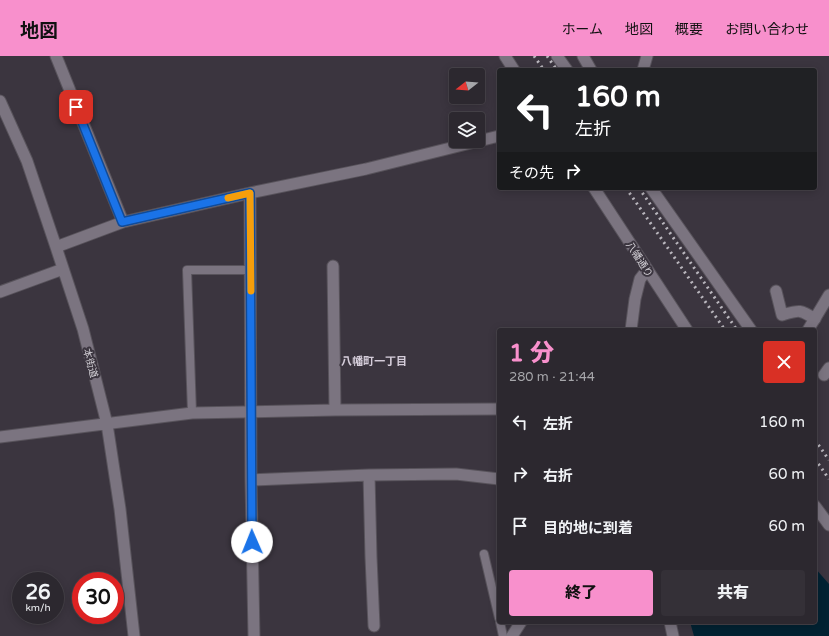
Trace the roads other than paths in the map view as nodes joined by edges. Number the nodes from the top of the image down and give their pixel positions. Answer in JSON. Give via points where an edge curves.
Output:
{"nodes":[{"id":1,"x":56,"y":56,"type":"edge"},
{"id":2,"x":505,"y":56,"type":"edge"},
{"id":3,"x":557,"y":56,"type":"edge"},
{"id":4,"x":583,"y":56,"type":"edge"},
{"id":5,"x":647,"y":56,"type":"edge"},
{"id":6,"x":513,"y":68,"type":"edge"},
{"id":7,"x":566,"y":68,"type":"edge"},
{"id":8,"x":590,"y":68,"type":"edge"},
{"id":9,"x":644,"y":68,"type":"edge"},
{"id":10,"x":0,"y":101,"type":"edge"},
{"id":11,"x":497,"y":136,"type":"edge"},
{"id":12,"x":595,"y":190,"type":"edge"},
{"id":13,"x":652,"y":190,"type":"edge"},
{"id":14,"x":250,"y":193,"type":"junction"},
{"id":15,"x":122,"y":222,"type":"junction"},
{"id":16,"x":56,"y":247,"type":"junction"},
{"id":17,"x":333,"y":266,"type":"dead end"},
{"id":18,"x":63,"y":269,"type":"junction"},
{"id":19,"x":251,"y":270,"type":"junction"},
{"id":20,"x":647,"y":270,"type":"junction"},
{"id":21,"x":776,"y":291,"type":"dead end"},
{"id":22,"x":0,"y":292,"type":"edge"},
{"id":23,"x":829,"y":295,"type":"edge"},
{"id":24,"x":815,"y":318,"type":"junction"},
{"id":25,"x":631,"y":328,"type":"edge"},
{"id":26,"x":686,"y":328,"type":"edge"},
{"id":27,"x":750,"y":328,"type":"edge"},
{"id":28,"x":809,"y":328,"type":"edge"},
{"id":29,"x":497,"y":409,"type":"edge"},
{"id":30,"x":335,"y":410,"type":"junction"},
{"id":31,"x":251,"y":412,"type":"junction"},
{"id":32,"x":192,"y":413,"type":"junction"},
{"id":33,"x":107,"y":424,"type":"junction"},
{"id":34,"x":0,"y":436,"type":"edge"},
{"id":35,"x":369,"y":475,"type":"junction"},
{"id":36,"x":497,"y":479,"type":"edge"},
{"id":37,"x":252,"y":480,"type":"junction"},
{"id":38,"x":817,"y":509,"type":"edge"},
{"id":39,"x":829,"y":525,"type":"edge"},
{"id":40,"x":484,"y":554,"type":"dead end"},
{"id":41,"x":497,"y":609,"type":"edge"},
{"id":42,"x":500,"y":624,"type":"edge"},
{"id":43,"x":521,"y":624,"type":"edge"},
{"id":44,"x":670,"y":624,"type":"edge"},
{"id":45,"x":374,"y":626,"type":"dead end"},
{"id":46,"x":134,"y":636,"type":"edge"},
{"id":47,"x":254,"y":636,"type":"edge"},
{"id":48,"x":503,"y":636,"type":"edge"},
{"id":49,"x":512,"y":636,"type":"edge"},
{"id":50,"x":673,"y":636,"type":"edge"}],
"edges":[{"from":1,"to":15,"type":"street"},
{"from":2,"to":6,"type":"street"},
{"from":3,"to":7,"type":"street"},
{"from":4,"to":8,"type":"street"},
{"from":5,"to":9,"type":"street"},
{"from":10,"to":16,"type":"street","name":"本街道","via":[[27,161]]},
{"from":11,"to":14,"type":"street","via":[[366,169]]},
{"from":12,"to":20,"type":"street","name":"八幡通り"},
{"from":13,"to":27,"type":"street"},
{"from":14,"to":15,"type":"street"},
{"from":14,"to":19,"type":"street"},
{"from":15,"to":16,"type":"street"},
{"from":16,"to":18,"type":"street","name":"本街道"},
{"from":17,"to":30,"type":"street"},
{"from":18,"to":22,"type":"street"},
{"from":18,"to":33,"type":"street","name":"本街道"},
{"from":19,"to":31,"type":"street"},
{"from":19,"to":32,"type":"lane","via":[[187,270]]},
{"from":20,"to":25,"type":"street","via":[[640,279]]},
{"from":20,"to":26,"type":"street","name":"八幡通り"},
{"from":21,"to":24,"type":"street","via":[[782,315],[803,311]]},
{"from":23,"to":24,"type":"street"},
{"from":24,"to":28,"type":"street"},
{"from":29,"to":30,"type":"street"},
{"from":30,"to":31,"type":"street"},
{"from":31,"to":32,"type":"street"},
{"from":31,"to":37,"type":"street"},
{"from":32,"to":33,"type":"street"},
{"from":33,"to":34,"type":"street"},
{"from":33,"to":46,"type":"street","name":"本街道","via":[[120,509]]},
{"from":35,"to":36,"type":"street","via":[[456,474]]},
{"from":35,"to":37,"type":"street"},
{"from":35,"to":45,"type":"street"},
{"from":37,"to":47,"type":"street"},
{"from":38,"to":39,"type":"street"},
{"from":40,"to":41,"type":"lane"},
{"from":42,"to":48,"type":"lane"},
{"from":43,"to":49,"type":"street"},
{"from":44,"to":50,"type":"street"}]}
